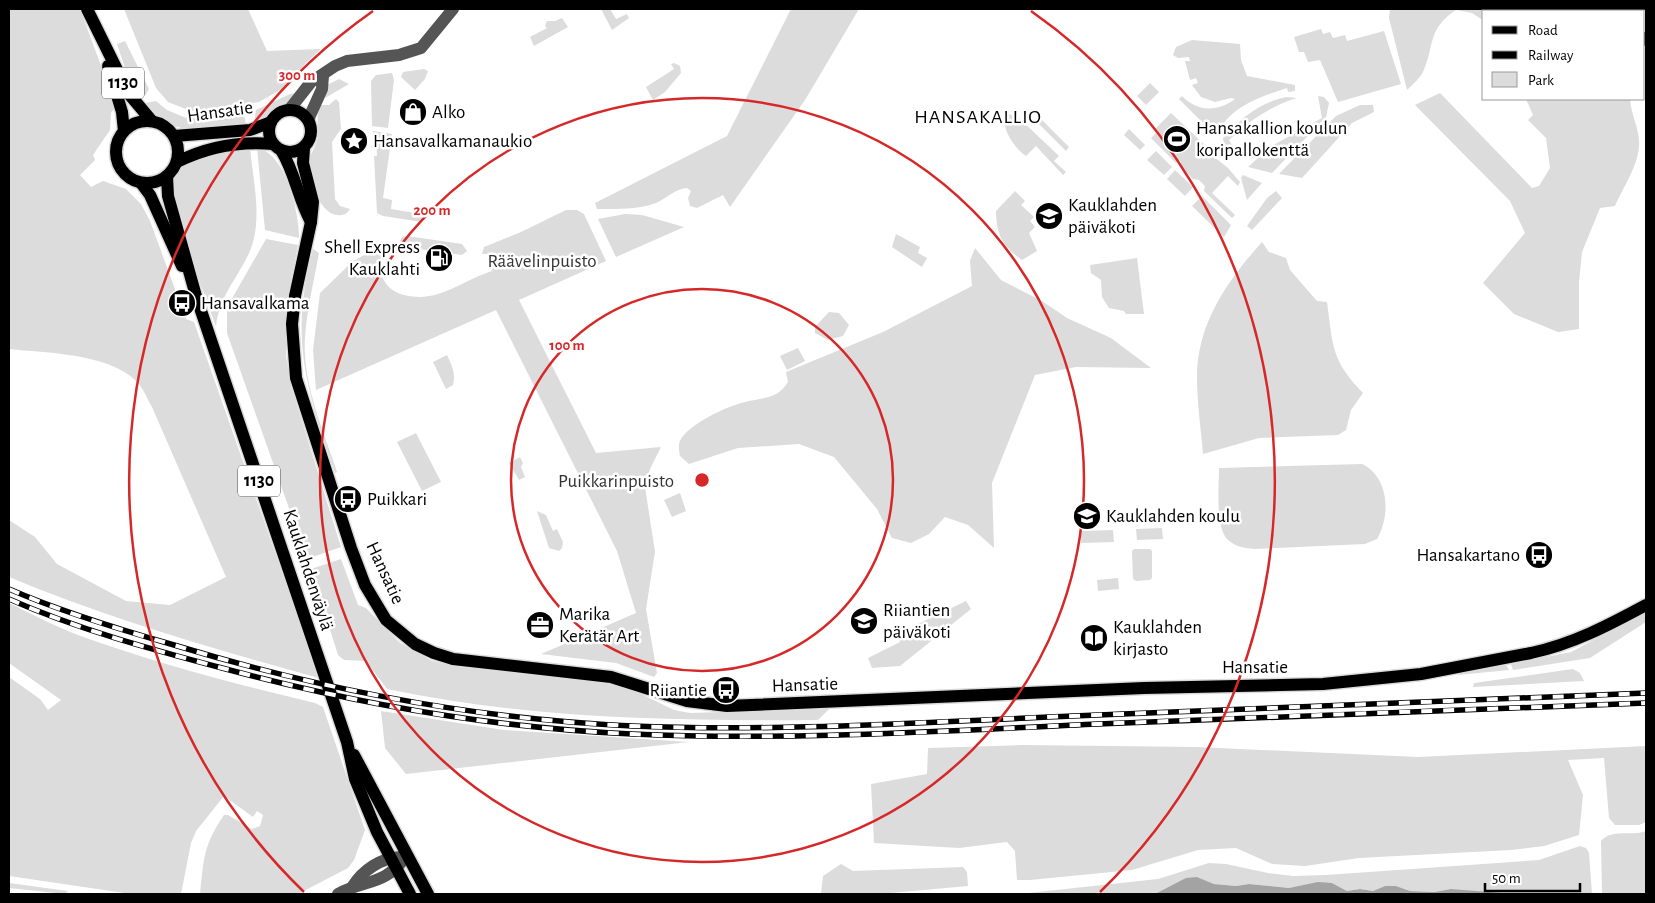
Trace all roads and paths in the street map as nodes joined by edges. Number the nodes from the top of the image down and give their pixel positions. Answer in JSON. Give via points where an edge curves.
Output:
{"nodes":[{"id":1,"x":87,"y":9,"type":"edge"},
{"id":2,"x":453,"y":9,"type":"edge"},
{"id":3,"x":102,"y":42,"type":"junction"},
{"id":4,"x":323,"y":75,"type":"junction"},
{"id":5,"x":289,"y":110,"type":"junction"},
{"id":6,"x":150,"y":120,"type":"junction"},
{"id":7,"x":308,"y":120,"type":"junction"},
{"id":8,"x":271,"y":122,"type":"junction"},
{"id":9,"x":124,"y":131,"type":"junction"},
{"id":10,"x":174,"y":136,"type":"junction"},
{"id":11,"x":277,"y":147,"type":"junction"},
{"id":12,"x":304,"y":148,"type":"junction"},
{"id":13,"x":177,"y":162,"type":"junction"},
{"id":14,"x":167,"y":176,"type":"junction"},
{"id":15,"x":141,"y":183,"type":"junction"},
{"id":16,"x":311,"y":222,"type":"junction"},
{"id":17,"x":196,"y":296,"type":"junction"},
{"id":18,"x":1646,"y":605,"type":"edge"},
{"id":19,"x":347,"y":742,"type":"junction"},
{"id":20,"x":406,"y":856,"type":"junction"},
{"id":21,"x":390,"y":858,"type":"junction"},
{"id":22,"x":396,"y":870,"type":"junction"},
{"id":23,"x":353,"y":886,"type":"junction"},
{"id":24,"x":338,"y":894,"type":"edge"},
{"id":25,"x":410,"y":894,"type":"edge"},
{"id":26,"x":428,"y":894,"type":"edge"}],
"edges":[{"from":1,"to":3,"type":"main road","number":"1130"},
{"from":2,"to":4,"type":"street","via":[[421,48],[405,54],[347,61]]},
{"from":3,"to":6,"type":"main road","number":"1130","via":[[129,94]]},
{"from":3,"to":9,"type":"main road","number":"1130","via":[[122,112]]},
{"from":4,"to":5,"type":"street","via":[[311,82]]},
{"from":4,"to":7,"type":"street","via":[[322,89]]},
{"from":5,"to":7,"type":"main road","via":[[300,112]]},
{"from":5,"to":8,"type":"main road","via":[[278,114]]},
{"from":6,"to":9,"type":"main road","via":[[140,121]]},
{"from":6,"to":10,"type":"main road","via":[[160,123]]},
{"from":7,"to":12,"type":"main road","via":[[311,138]]},
{"from":8,"to":10,"type":"main road","name":"Hansatie","via":[[250,130]]},
{"from":8,"to":11,"type":"main road","via":[[269,134]]},
{"from":9,"to":15,"type":"main road","via":[[118,139],[116,159],[125,174]]},
{"from":10,"to":13,"type":"main road"},
{"from":11,"to":12,"type":"main road","via":[[293,152]]},
{"from":11,"to":13,"type":"main road","name":"Hansatie","via":[[252,144],[210,148]]},
{"from":11,"to":16,"type":"main road","via":[[288,162],[301,206]]},
{"from":12,"to":16,"type":"main road","name":"Hansatie","via":[[303,163],[313,202]]},
{"from":13,"to":14,"type":"main road"},
{"from":14,"to":15,"type":"main road","via":[[159,181]]},
{"from":14,"to":17,"type":"main road","name":"Kauklahdenväylä","number":"1130","via":[[168,196]]},
{"from":15,"to":17,"type":"main road","name":"Kauklahdenväylä","number":"1130","via":[[150,195]]},
{"from":16,"to":18,"type":"main road","name":"Hansatie","via":[[292,324],[293,354],[301,397],[365,585],[386,620],[415,644],[434,653],[472,662],[611,677],[688,701],[727,706],[1154,687],[1323,684],[1421,674],[1555,648],[1586,637]]},
{"from":17,"to":19,"type":"main road","name":"Kauklahdenväylä","number":"1130"},
{"from":19,"to":20,"type":"main road","name":"Kauklahdenväylä","number":"1130"},
{"from":19,"to":21,"type":"main road","name":"Kauklahdenväylä","number":"1130","via":[[355,779]]},
{"from":20,"to":21,"type":"street"},
{"from":20,"to":22,"type":"street"},
{"from":20,"to":26,"type":"main road","name":"Kauklahdenväylä","number":"1130"},
{"from":21,"to":22,"type":"main road","name":"Kauklahdenväylä","number":"1130"},
{"from":21,"to":23,"type":"street","via":[[360,876]]},
{"from":22,"to":23,"type":"street","via":[[376,881]]},
{"from":22,"to":25,"type":"main road","name":"Kauklahdenväylä","number":"1130"},
{"from":23,"to":24,"type":"street"}]}
